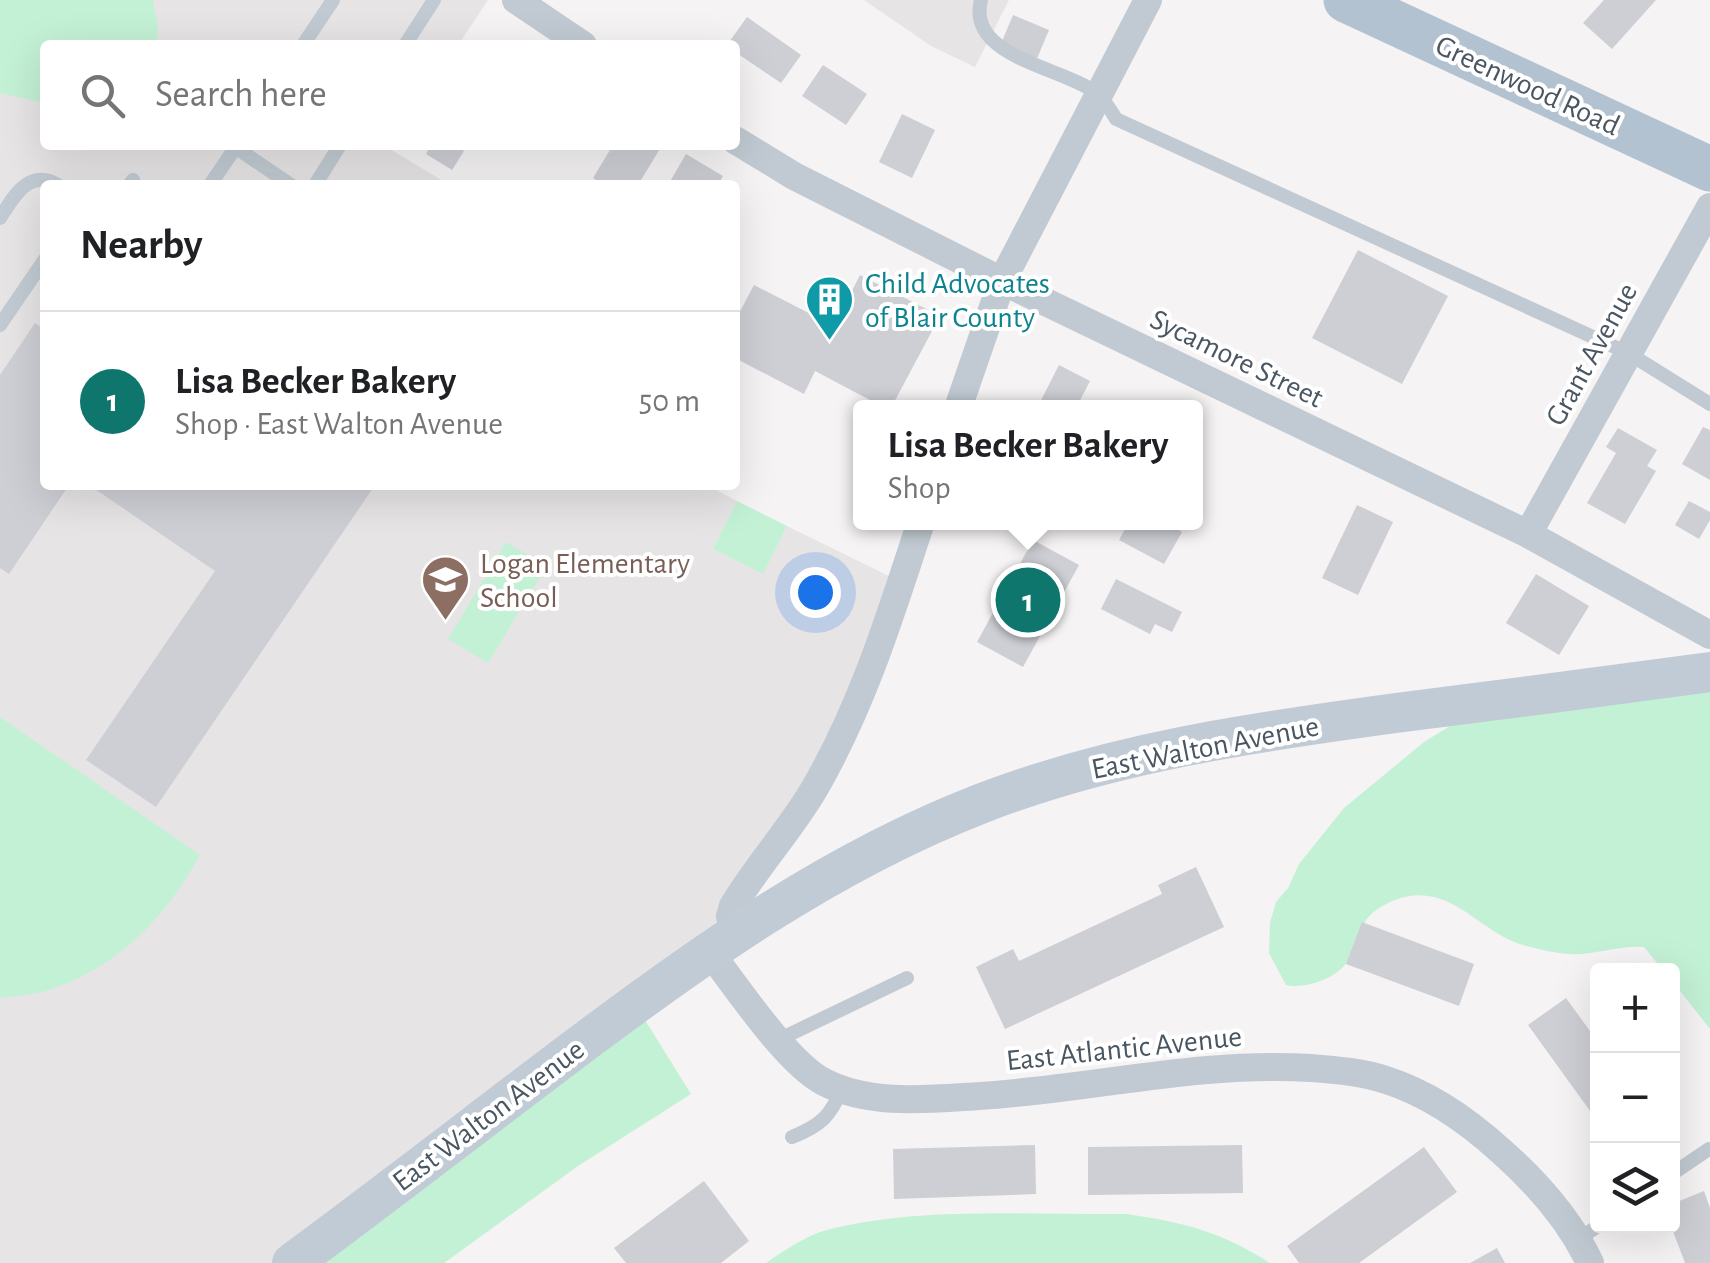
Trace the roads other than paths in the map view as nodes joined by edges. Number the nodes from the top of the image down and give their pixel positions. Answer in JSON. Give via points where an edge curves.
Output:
{"nodes":[{"id":1,"x":333,"y":0,"type":"edge"},
{"id":2,"x":434,"y":0,"type":"edge"},
{"id":3,"x":516,"y":0,"type":"edge"},
{"id":4,"x":981,"y":0,"type":"edge"},
{"id":5,"x":1148,"y":0,"type":"edge"},
{"id":6,"x":1346,"y":0,"type":"edge"},
{"id":7,"x":306,"y":40,"type":"edge"},
{"id":8,"x":408,"y":40,"type":"edge"},
{"id":9,"x":576,"y":40,"type":"edge"},
{"id":10,"x":1099,"y":94,"type":"junction"},
{"id":11,"x":740,"y":143,"type":"edge"},
{"id":12,"x":233,"y":150,"type":"edge"},
{"id":13,"x":242,"y":150,"type":"edge"},
{"id":14,"x":337,"y":150,"type":"edge"},
{"id":15,"x":1710,"y":170,"type":"edge"},
{"id":16,"x":40,"y":180,"type":"edge"},
{"id":17,"x":213,"y":180,"type":"edge"},
{"id":18,"x":285,"y":180,"type":"edge"},
{"id":19,"x":318,"y":180,"type":"edge"},
{"id":20,"x":1710,"y":207,"type":"edge"},
{"id":21,"x":0,"y":218,"type":"edge"},
{"id":22,"x":40,"y":267,"type":"edge"},
{"id":23,"x":1002,"y":281,"type":"junction"},
{"id":24,"x":0,"y":325,"type":"edge"},
{"id":25,"x":1628,"y":353,"type":"junction"},
{"id":26,"x":961,"y":400,"type":"edge"},
{"id":27,"x":1710,"y":404,"type":"edge"},
{"id":28,"x":919,"y":530,"type":"edge"},
{"id":29,"x":1528,"y":534,"type":"junction"},
{"id":30,"x":1710,"y":635,"type":"edge"},
{"id":31,"x":1710,"y":672,"type":"edge"},
{"id":32,"x":722,"y":943,"type":"junction"},
{"id":33,"x":907,"y":978,"type":"dead end"},
{"id":34,"x":780,"y":1040,"type":"junction"},
{"id":35,"x":842,"y":1088,"type":"junction"},
{"id":36,"x":792,"y":1137,"type":"dead end"},
{"id":37,"x":1709,"y":1149,"type":"edge"},
{"id":38,"x":1680,"y":1169,"type":"edge"},
{"id":39,"x":1589,"y":1242,"type":"edge"},
{"id":40,"x":292,"y":1263,"type":"edge"}],
"edges":[{"from":1,"to":7,"type":"lane"},
{"from":2,"to":8,"type":"lane"},
{"from":3,"to":9,"type":"street"},
{"from":4,"to":10,"type":"lane","via":[[979,22],[988,38]]},
{"from":5,"to":10,"type":"street"},
{"from":6,"to":15,"type":"main road","name":"Greenwood Road"},
{"from":10,"to":23,"type":"street"},
{"from":10,"to":25,"type":"lane","via":[[1116,119]]},
{"from":11,"to":23,"type":"street","name":"Sycamore Street"},
{"from":12,"to":17,"type":"lane"},
{"from":13,"to":18,"type":"lane"},
{"from":14,"to":19,"type":"lane"},
{"from":16,"to":21,"type":"lane","via":[[18,190]]},
{"from":20,"to":25,"type":"street","name":"Grant Avenue"},
{"from":22,"to":24,"type":"lane"},
{"from":23,"to":26,"type":"street"},
{"from":23,"to":29,"type":"street","name":"Sycamore Street"},
{"from":25,"to":27,"type":"lane"},
{"from":25,"to":29,"type":"street","name":"Grant Avenue"},
{"from":28,"to":32,"type":"street","via":[[848,725],[815,789],[733,906]]},
{"from":29,"to":30,"type":"street","name":"Sycamore Street"},
{"from":31,"to":32,"type":"main road","name":"East Walton Avenue","via":[[1277,729],[1080,772],[977,805],[845,866]]},
{"from":32,"to":34,"type":"street","name":"East Atlantic Avenue"},
{"from":32,"to":40,"type":"main road","name":"East Walton Avenue"},
{"from":33,"to":34,"type":"lane"},
{"from":34,"to":35,"type":"street","name":"East Atlantic Avenue","via":[[822,1081]]},
{"from":35,"to":36,"type":"lane","via":[[824,1122]]},
{"from":35,"to":39,"type":"street","name":"East Atlantic Avenue","via":[[919,1100],[1042,1092],[1224,1066],[1385,1079],[1478,1130]]},
{"from":37,"to":38,"type":"lane"}]}
